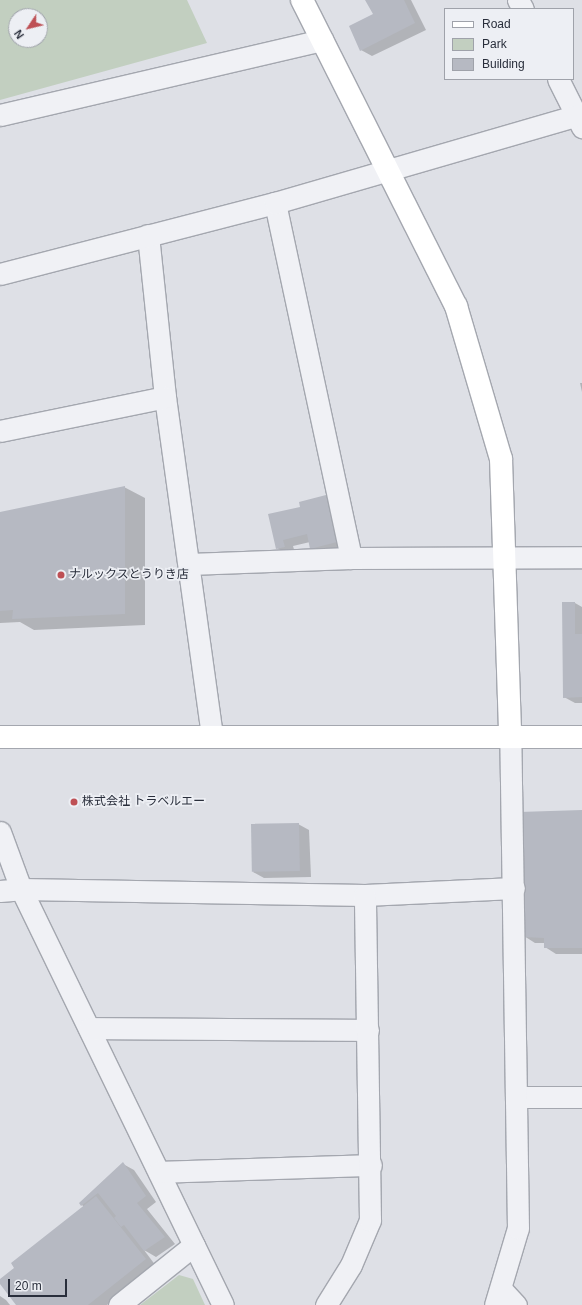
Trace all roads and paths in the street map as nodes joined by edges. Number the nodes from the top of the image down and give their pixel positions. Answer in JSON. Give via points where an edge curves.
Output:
{"nodes":[{"id":1,"x":302,"y":0,"type":"edge"},
{"id":2,"x":322,"y":40,"type":"junction"},
{"id":3,"x":559,"y":80,"type":"edge"},
{"id":4,"x":0,"y":115,"type":"edge"},
{"id":5,"x":580,"y":119,"type":"edge"},
{"id":6,"x":389,"y":172,"type":"junction"},
{"id":7,"x":275,"y":203,"type":"junction"},
{"id":8,"x":148,"y":235,"type":"junction"},
{"id":9,"x":0,"y":274,"type":"edge"},
{"id":10,"x":166,"y":397,"type":"junction"},
{"id":11,"x":0,"y":431,"type":"edge"},
{"id":12,"x":503,"y":557,"type":"junction"},
{"id":13,"x":582,"y":557,"type":"edge"},
{"id":14,"x":351,"y":558,"type":"junction"},
{"id":15,"x":190,"y":564,"type":"junction"},
{"id":16,"x":212,"y":736,"type":"junction"},
{"id":17,"x":0,"y":737,"type":"edge"},
{"id":18,"x":510,"y":737,"type":"junction"},
{"id":19,"x":582,"y":737,"type":"edge"},
{"id":20,"x":0,"y":832,"type":"edge"},
{"id":21,"x":21,"y":888,"type":"junction"},
{"id":22,"x":514,"y":888,"type":"junction"},
{"id":23,"x":0,"y":891,"type":"edge"},
{"id":24,"x":365,"y":895,"type":"junction"},
{"id":25,"x":88,"y":1028,"type":"junction"},
{"id":26,"x":368,"y":1030,"type":"junction"},
{"id":27,"x":517,"y":1097,"type":"junction"},
{"id":28,"x":582,"y":1097,"type":"edge"},
{"id":29,"x":371,"y":1165,"type":"junction"},
{"id":30,"x":159,"y":1172,"type":"junction"},
{"id":31,"x":194,"y":1245,"type":"junction"},
{"id":32,"x":498,"y":1297,"type":"edge"},
{"id":33,"x":119,"y":1305,"type":"edge"},
{"id":34,"x":223,"y":1305,"type":"edge"},
{"id":35,"x":326,"y":1305,"type":"edge"},
{"id":36,"x":516,"y":1305,"type":"edge"}],
"edges":[{"from":1,"to":2,"type":"street"},
{"from":2,"to":4,"type":"street"},
{"from":2,"to":6,"type":"street"},
{"from":3,"to":5,"type":"street"},
{"from":5,"to":6,"type":"street"},
{"from":6,"to":7,"type":"street"},
{"from":6,"to":12,"type":"street","via":[[456,306],[501,459]]},
{"from":7,"to":8,"type":"street"},
{"from":7,"to":14,"type":"street"},
{"from":8,"to":9,"type":"street"},
{"from":8,"to":10,"type":"street"},
{"from":10,"to":11,"type":"street"},
{"from":10,"to":15,"type":"street"},
{"from":12,"to":13,"type":"street"},
{"from":12,"to":14,"type":"street"},
{"from":12,"to":18,"type":"street"},
{"from":14,"to":15,"type":"street"},
{"from":15,"to":16,"type":"street"},
{"from":16,"to":17,"type":"street"},
{"from":16,"to":18,"type":"street"},
{"from":18,"to":19,"type":"street"},
{"from":18,"to":22,"type":"street"},
{"from":20,"to":21,"type":"street"},
{"from":21,"to":23,"type":"street"},
{"from":21,"to":24,"type":"street"},
{"from":21,"to":25,"type":"street"},
{"from":22,"to":24,"type":"street"},
{"from":22,"to":27,"type":"street"},
{"from":24,"to":26,"type":"street"},
{"from":25,"to":26,"type":"street"},
{"from":25,"to":30,"type":"street"},
{"from":26,"to":29,"type":"street"},
{"from":27,"to":28,"type":"street"},
{"from":27,"to":32,"type":"street","via":[[518,1228]]},
{"from":29,"to":30,"type":"street"},
{"from":29,"to":35,"type":"street","via":[[370,1220],[351,1265]]},
{"from":30,"to":31,"type":"street"},
{"from":31,"to":33,"type":"street"},
{"from":31,"to":34,"type":"street"},
{"from":32,"to":36,"type":"street"}]}
